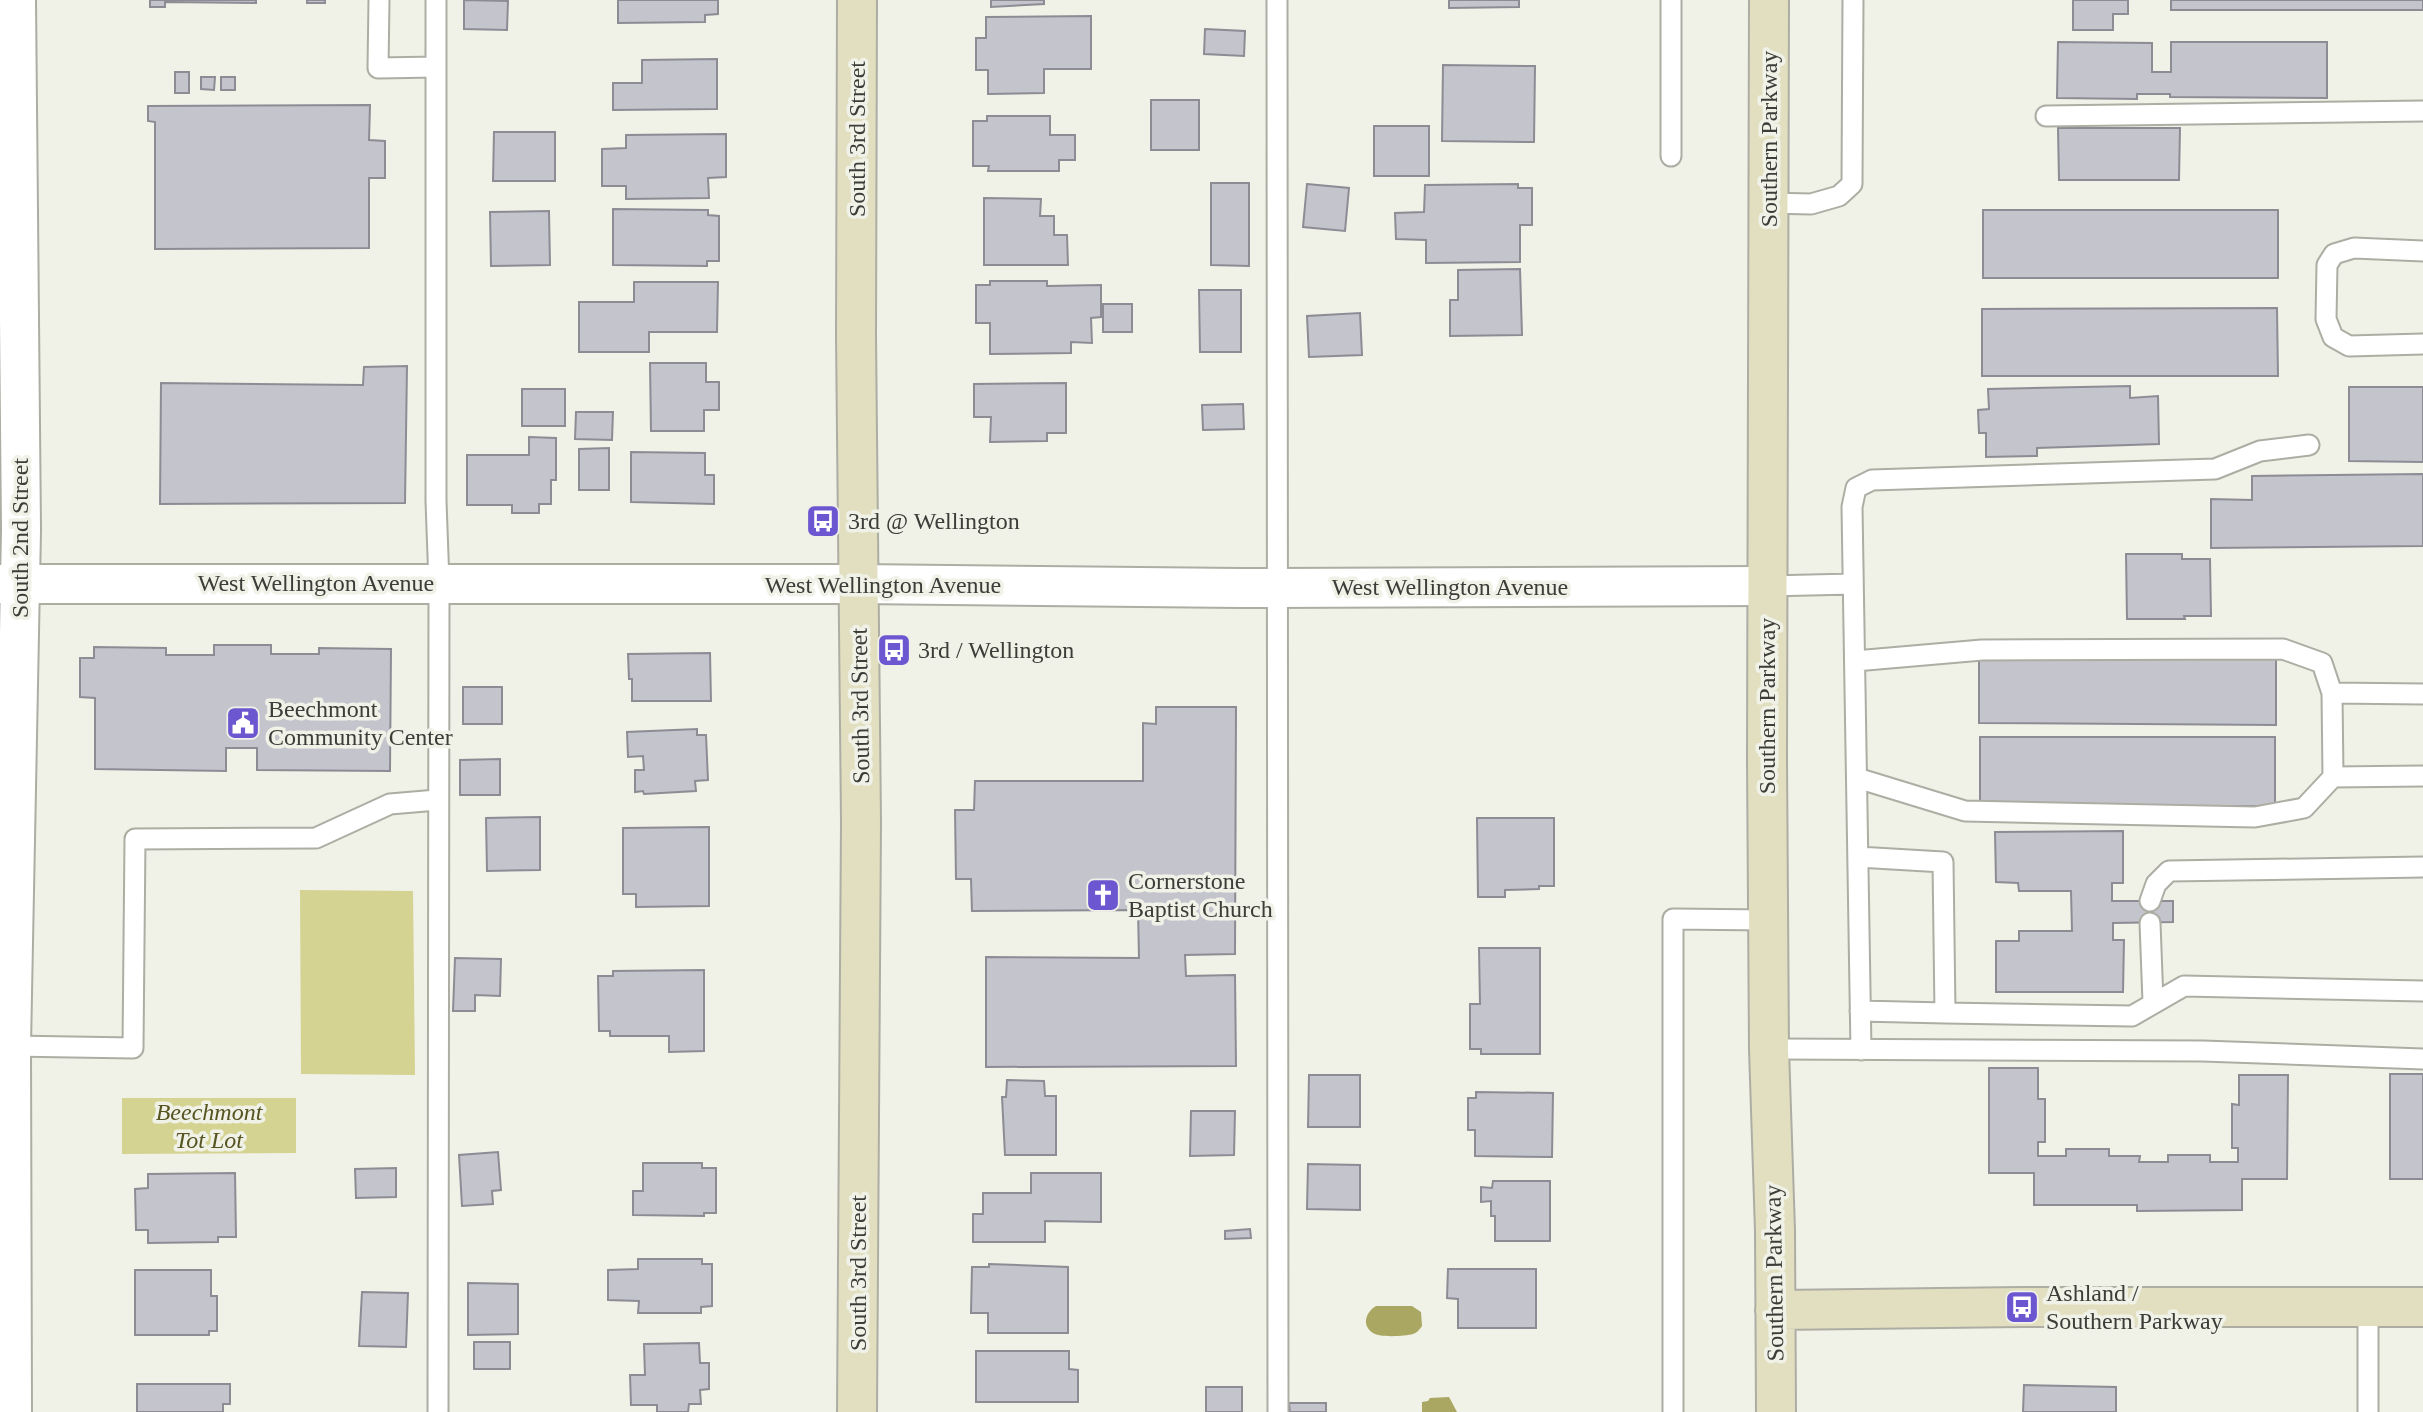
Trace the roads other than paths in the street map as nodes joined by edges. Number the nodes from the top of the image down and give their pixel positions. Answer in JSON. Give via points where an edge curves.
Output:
{"nodes":[{"id":1,"x":16,"y":0,"type":"edge"},
{"id":2,"x":379,"y":0,"type":"edge"},
{"id":3,"x":436,"y":0,"type":"edge"},
{"id":4,"x":857,"y":0,"type":"edge"},
{"id":5,"x":1277,"y":0,"type":"edge"},
{"id":6,"x":1671,"y":0,"type":"edge"},
{"id":7,"x":1769,"y":0,"type":"edge"},
{"id":8,"x":1853,"y":0,"type":"edge"},
{"id":9,"x":436,"y":67,"type":"junction"},
{"id":10,"x":2423,"y":111,"type":"edge"},
{"id":11,"x":2046,"y":116,"type":"dead end"},
{"id":12,"x":1671,"y":156,"type":"dead end"},
{"id":13,"x":1769,"y":203,"type":"junction"},
{"id":14,"x":2423,"y":251,"type":"edge"},
{"id":15,"x":2423,"y":344,"type":"edge"},
{"id":16,"x":2309,"y":444,"type":"dead end"},
{"id":17,"x":439,"y":583,"type":"junction"},
{"id":18,"x":10,"y":584,"type":"edge"},
{"id":19,"x":858,"y":584,"type":"junction"},
{"id":20,"x":1853,"y":584,"type":"junction"},
{"id":21,"x":1766,"y":586,"type":"junction"},
{"id":22,"x":1279,"y":587,"type":"junction"},
{"id":23,"x":1855,"y":661,"type":"junction"},
{"id":24,"x":2332,"y":693,"type":"junction"},
{"id":25,"x":2423,"y":694,"type":"edge"},
{"id":26,"x":2423,"y":776,"type":"edge"},
{"id":27,"x":2333,"y":777,"type":"junction"},
{"id":28,"x":1857,"y":778,"type":"junction"},
{"id":29,"x":437,"y":800,"type":"junction"},
{"id":30,"x":1858,"y":857,"type":"junction"},
{"id":31,"x":2423,"y":867,"type":"edge"},
{"id":32,"x":2150,"y":901,"type":"dead end"},
{"id":33,"x":1768,"y":920,"type":"junction"},
{"id":34,"x":2151,"y":923,"type":"dead end"},
{"id":35,"x":2423,"y":991,"type":"edge"},
{"id":36,"x":2153,"y":1002,"type":"junction"},
{"id":37,"x":1860,"y":1011,"type":"junction"},
{"id":38,"x":1945,"y":1013,"type":"junction"},
{"id":39,"x":11,"y":1046,"type":"junction"},
{"id":40,"x":1769,"y":1049,"type":"junction"},
{"id":41,"x":1861,"y":1050,"type":"junction"},
{"id":42,"x":2423,"y":1059,"type":"edge"},
{"id":43,"x":2368,"y":1307,"type":"junction"},
{"id":44,"x":2423,"y":1307,"type":"edge"},
{"id":45,"x":1775,"y":1310,"type":"junction"},
{"id":46,"x":12,"y":1412,"type":"edge"},
{"id":47,"x":438,"y":1412,"type":"edge"},
{"id":48,"x":857,"y":1412,"type":"edge"},
{"id":49,"x":1278,"y":1412,"type":"edge"},
{"id":50,"x":1673,"y":1412,"type":"edge"},
{"id":51,"x":1776,"y":1412,"type":"edge"},
{"id":52,"x":2368,"y":1412,"type":"edge"}],
"edges":[{"from":1,"to":18,"type":"street","name":"South 2nd Street"},
{"from":2,"to":9,"type":"lane","via":[[378,68]]},
{"from":3,"to":9,"type":"lane"},
{"from":4,"to":19,"type":"main road","name":"South 3rd Street"},
{"from":5,"to":22,"type":"lane"},
{"from":6,"to":12,"type":"lane"},
{"from":7,"to":13,"type":"main road","name":"Southern Parkway"},
{"from":8,"to":13,"type":"lane","via":[[1852,184],[1839,197],[1811,204]]},
{"from":9,"to":17,"type":"lane"},
{"from":10,"to":11,"type":"lane"},
{"from":13,"to":21,"type":"main road","name":"Southern Parkway"},
{"from":14,"to":15,"type":"lane","via":[[2354,248],[2334,254],[2327,265],[2326,320],[2333,337],[2349,346]]},
{"from":16,"to":20,"type":"lane","via":[[2260,452],[2215,469],[1872,480],[1856,488],[1852,507]]},
{"from":17,"to":18,"type":"street","name":"West Wellington Avenue"},
{"from":17,"to":19,"type":"street","name":"West Wellington Avenue"},
{"from":17,"to":29,"type":"lane"},
{"from":18,"to":39,"type":"street","name":"South 2nd Street"},
{"from":19,"to":22,"type":"street","name":"West Wellington Avenue"},
{"from":19,"to":48,"type":"main road","name":"South 3rd Street"},
{"from":20,"to":21,"type":"lane"},
{"from":20,"to":23,"type":"lane"},
{"from":21,"to":22,"type":"street","name":"West Wellington Avenue"},
{"from":21,"to":33,"type":"main road","name":"Southern Parkway"},
{"from":22,"to":49,"type":"lane"},
{"from":23,"to":24,"type":"lane","via":[[1982,650],[2283,649],[2322,663]]},
{"from":23,"to":28,"type":"lane"},
{"from":24,"to":25,"type":"lane"},
{"from":24,"to":27,"type":"lane"},
{"from":26,"to":27,"type":"lane"},
{"from":27,"to":28,"type":"lane","via":[[2304,808],[2255,817],[1965,811]]},
{"from":28,"to":30,"type":"lane"},
{"from":29,"to":39,"type":"lane","via":[[390,804],[316,838],[135,839],[133,1048]]},
{"from":29,"to":47,"type":"lane"},
{"from":30,"to":37,"type":"lane"},
{"from":30,"to":38,"type":"lane","via":[[1943,862]]},
{"from":31,"to":32,"type":"lane","via":[[2169,871],[2156,884]]},
{"from":33,"to":40,"type":"main road","name":"Southern Parkway"},
{"from":33,"to":50,"type":"lane","via":[[1673,919]]},
{"from":34,"to":36,"type":"lane"},
{"from":35,"to":36,"type":"lane","via":[[2184,986]]},
{"from":36,"to":38,"type":"lane","via":[[2132,1016]]},
{"from":37,"to":38,"type":"lane"},
{"from":37,"to":41,"type":"lane"},
{"from":39,"to":46,"type":"street","name":"South 2nd Street"},
{"from":40,"to":41,"type":"lane"},
{"from":40,"to":45,"type":"main road","name":"Southern Parkway"},
{"from":41,"to":42,"type":"lane","via":[[2203,1051]]},
{"from":43,"to":44,"type":"main road"},
{"from":43,"to":45,"type":"main road"},
{"from":43,"to":52,"type":"lane"},
{"from":45,"to":51,"type":"main road","name":"Southern Parkway"}]}
